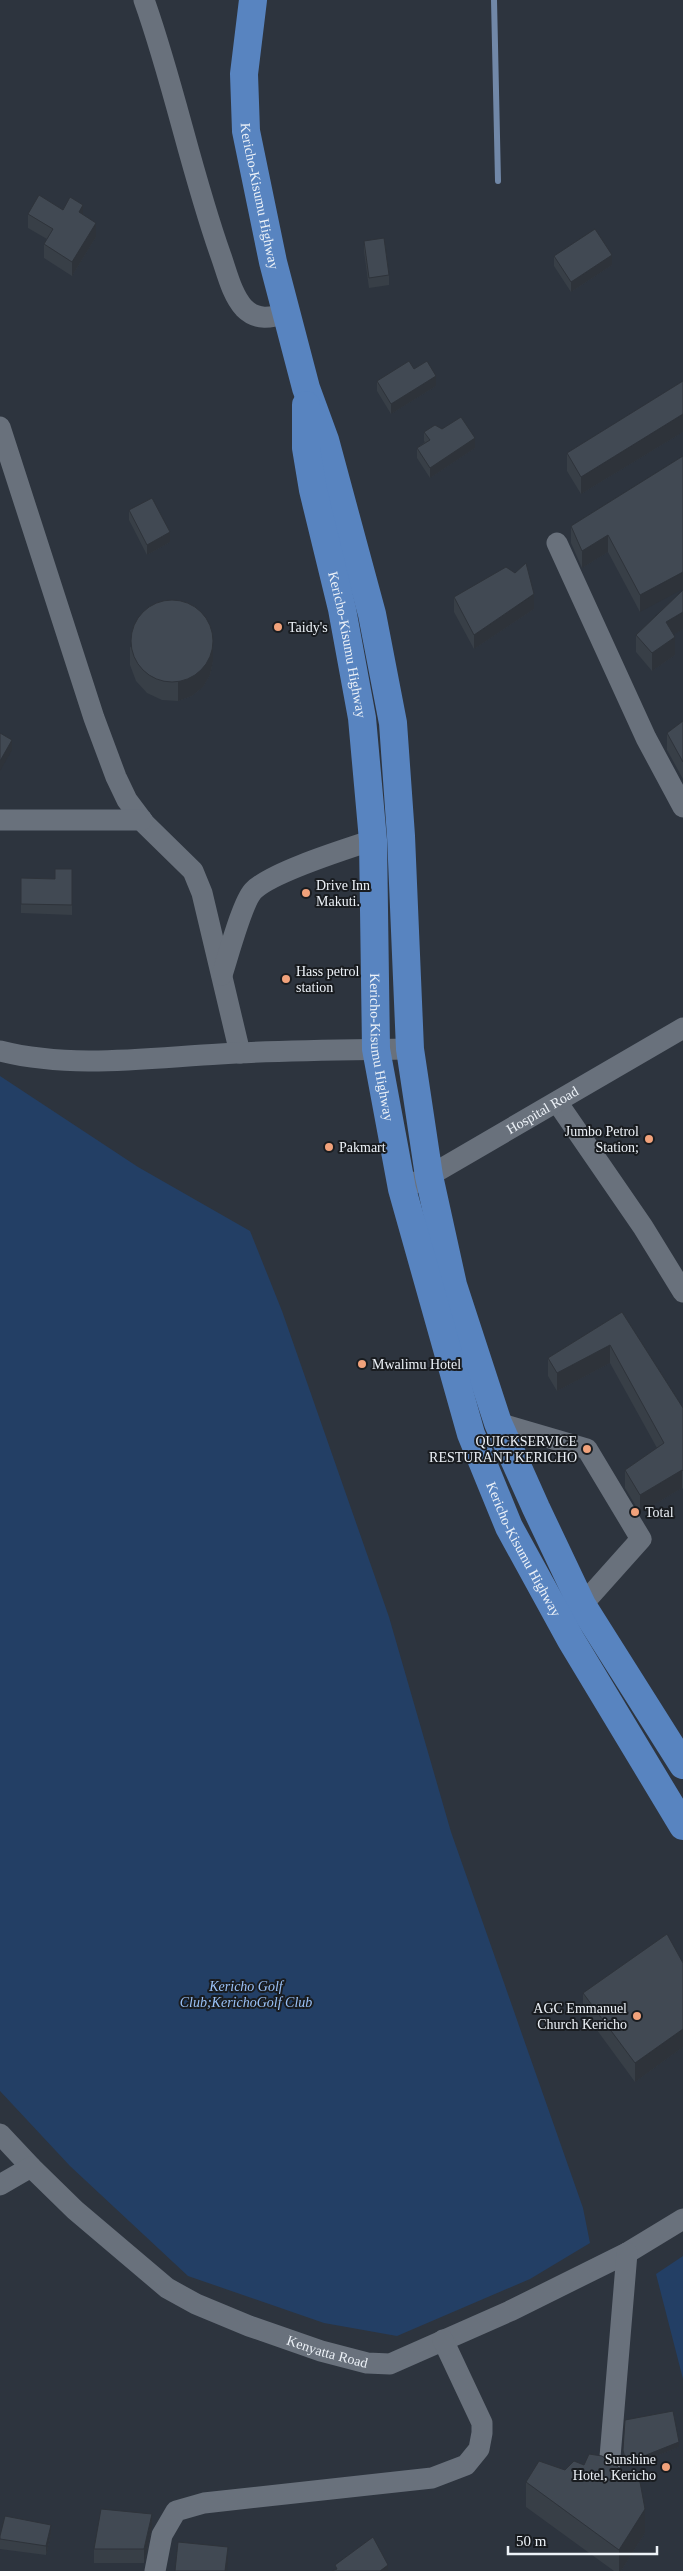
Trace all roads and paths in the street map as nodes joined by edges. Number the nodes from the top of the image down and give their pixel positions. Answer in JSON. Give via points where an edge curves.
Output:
{"nodes":[{"id":1,"x":144,"y":0,"type":"edge"},
{"id":2,"x":253,"y":0,"type":"edge"},
{"id":3,"x":287,"y":313,"type":"junction"},
{"id":4,"x":306,"y":388,"type":"junction"},
{"id":5,"x":0,"y":427,"type":"edge"},
{"id":6,"x":557,"y":543,"type":"dead end"},
{"id":7,"x":683,"y":807,"type":"edge"},
{"id":8,"x":0,"y":820,"type":"edge"},
{"id":9,"x":142,"y":820,"type":"junction"},
{"id":10,"x":373,"y":840,"type":"junction"},
{"id":11,"x":222,"y":975,"type":"junction"},
{"id":12,"x":683,"y":1028,"type":"edge"},
{"id":13,"x":410,"y":1048,"type":"junction"},
{"id":14,"x":376,"y":1049,"type":"junction"},
{"id":15,"x":0,"y":1051,"type":"edge"},
{"id":16,"x":240,"y":1053,"type":"junction"},
{"id":17,"x":557,"y":1102,"type":"junction"},
{"id":18,"x":429,"y":1176,"type":"junction"},
{"id":19,"x":402,"y":1189,"type":"junction"},
{"id":20,"x":683,"y":1292,"type":"edge"},
{"id":21,"x":498,"y":1423,"type":"junction"},
{"id":22,"x":582,"y":1605,"type":"junction"},
{"id":23,"x":683,"y":1765,"type":"edge"},
{"id":24,"x":683,"y":1826,"type":"edge"},
{"id":25,"x":0,"y":2134,"type":"edge"},
{"id":26,"x":31,"y":2167,"type":"junction"},
{"id":27,"x":0,"y":2185,"type":"edge"},
{"id":28,"x":683,"y":2219,"type":"edge"},
{"id":29,"x":627,"y":2253,"type":"junction"},
{"id":30,"x":443,"y":2340,"type":"junction"},
{"id":31,"x":609,"y":2469,"type":"edge"},
{"id":32,"x":155,"y":2571,"type":"edge"}],
"edges":[{"from":1,"to":3,"type":"street","via":[[214,236],[236,296],[250,313],[260,318]]},
{"from":2,"to":3,"type":"highway","name":"Kericho-Kisumu Highway","via":[[244,74],[246,130],[256,188]]},
{"from":3,"to":4,"type":"highway","name":"Kericho-Kisumu Highway"},
{"from":4,"to":10,"type":"highway","name":"Kericho-Kisumu Highway","via":[[306,448],[342,609],[362,718]]},
{"from":4,"to":13,"type":"highway","name":"Kericho-Kisumu Highway","via":[[325,440],[372,614],[393,723]]},
{"from":5,"to":9,"type":"street","via":[[94,718],[116,778]]},
{"from":6,"to":7,"type":"street","via":[[646,738]]},
{"from":8,"to":9,"type":"street"},
{"from":9,"to":11,"type":"street","via":[[193,871],[202,893]]},
{"from":10,"to":11,"type":"street","via":[[300,866],[253,892],[240,918]]},
{"from":10,"to":14,"type":"highway","name":"Kericho-Kisumu Highway"},
{"from":11,"to":16,"type":"street"},
{"from":12,"to":17,"type":"street","name":"Hospital Road"},
{"from":13,"to":14,"type":"street"},
{"from":13,"to":18,"type":"highway","name":"Kericho-Kisumu Highway"},
{"from":14,"to":16,"type":"street"},
{"from":14,"to":19,"type":"highway","name":"Kericho-Kisumu Highway"},
{"from":15,"to":16,"type":"street","via":[[58,1060]]},
{"from":17,"to":18,"type":"street","name":"Hospital Road"},
{"from":17,"to":20,"type":"street","via":[[643,1227]]},
{"from":18,"to":19,"type":"street","name":"Hospital Road"},
{"from":18,"to":21,"type":"highway","name":"Kericho-Kisumu Highway","via":[[453,1285]]},
{"from":19,"to":24,"type":"highway","name":"Kericho-Kisumu Highway","via":[[471,1434],[509,1527],[571,1640]]},
{"from":21,"to":22,"type":"highway","name":"Kericho-Kisumu Highway"},
{"from":21,"to":22,"type":"street","via":[[587,1449],[641,1539]]},
{"from":22,"to":23,"type":"highway","name":"Kericho-Kisumu Highway"},
{"from":25,"to":26,"type":"street","name":"Kenyatta Road"},
{"from":26,"to":27,"type":"street"},
{"from":26,"to":30,"type":"street","name":"Kenyatta Road","via":[[144,2270],[196,2304],[321,2352],[367,2363],[390,2364]]},
{"from":28,"to":29,"type":"street","name":"Kenyatta Road"},
{"from":29,"to":30,"type":"street","name":"Kenyatta Road"},
{"from":29,"to":31,"type":"street"},
{"from":30,"to":32,"type":"street","via":[[482,2423],[479,2449],[466,2465],[432,2478],[204,2503],[176,2511],[162,2535]]}]}
